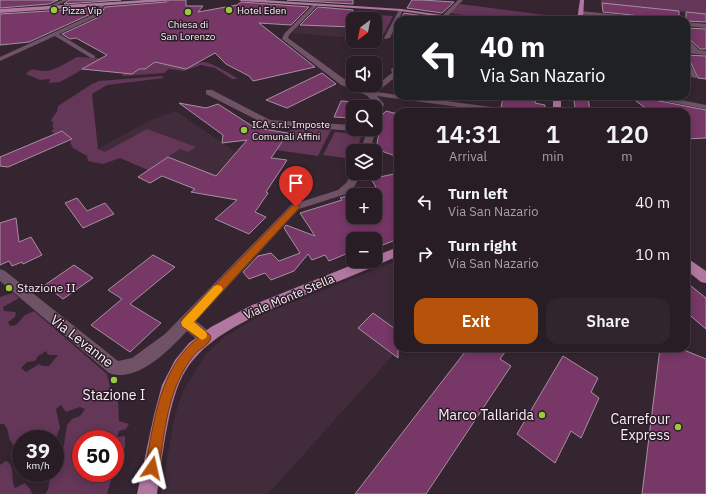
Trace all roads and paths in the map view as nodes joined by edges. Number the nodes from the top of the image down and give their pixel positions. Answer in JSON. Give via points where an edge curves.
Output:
{"nodes":[{"id":1,"x":66,"y":0,"type":"edge"},
{"id":2,"x":166,"y":0,"type":"edge"},
{"id":3,"x":241,"y":0,"type":"edge"},
{"id":4,"x":461,"y":0,"type":"edge"},
{"id":5,"x":582,"y":0,"type":"edge"},
{"id":6,"x":129,"y":1,"type":"edge"},
{"id":7,"x":103,"y":4,"type":"junction"},
{"id":8,"x":316,"y":5,"type":"junction"},
{"id":9,"x":47,"y":8,"type":"junction"},
{"id":10,"x":401,"y":10,"type":"junction"},
{"id":11,"x":0,"y":12,"type":"edge"},
{"id":12,"x":581,"y":13,"type":"junction"},
{"id":13,"x":398,"y":16,"type":"edge"},
{"id":14,"x":445,"y":16,"type":"joint"},
{"id":15,"x":581,"y":16,"type":"edge"},
{"id":16,"x":611,"y":16,"type":"edge"},
{"id":17,"x":394,"y":24,"type":"edge"},
{"id":18,"x":690,"y":24,"type":"edge"},
{"id":19,"x":706,"y":26,"type":"edge"},
{"id":20,"x":55,"y":34,"type":"junction"},
{"id":21,"x":387,"y":38,"type":"dead end"},
{"id":22,"x":690,"y":44,"type":"edge"},
{"id":23,"x":690,"y":51,"type":"edge"},
{"id":24,"x":697,"y":52,"type":"junction"},
{"id":25,"x":706,"y":53,"type":"edge"},
{"id":26,"x":93,"y":58,"type":"dead end"},
{"id":27,"x":0,"y":60,"type":"edge"},
{"id":28,"x":690,"y":70,"type":"edge"},
{"id":29,"x":394,"y":75,"type":"edge"},
{"id":30,"x":694,"y":77,"type":"dead end"},
{"id":31,"x":209,"y":92,"type":"dead end"},
{"id":32,"x":370,"y":93,"type":"junction"},
{"id":33,"x":394,"y":96,"type":"edge"},
{"id":34,"x":377,"y":100,"type":"edge"},
{"id":35,"x":423,"y":100,"type":"edge"},
{"id":36,"x":670,"y":100,"type":"edge"},
{"id":37,"x":706,"y":107,"type":"edge"},
{"id":38,"x":484,"y":108,"type":"edge"},
{"id":39,"x":346,"y":128,"type":"edge"},
{"id":40,"x":353,"y":180,"type":"edge"},
{"id":41,"x":394,"y":254,"type":"edge"},
{"id":42,"x":382,"y":258,"type":"edge"},
{"id":43,"x":690,"y":266,"type":"edge"},
{"id":44,"x":358,"y":268,"type":"edge"},
{"id":45,"x":0,"y":274,"type":"edge"},
{"id":46,"x":706,"y":278,"type":"edge"},
{"id":47,"x":186,"y":322,"type":"junction"},
{"id":48,"x":206,"y":338,"type":"junction"},
{"id":49,"x":146,"y":494,"type":"edge"}],
"edges":[{"from":1,"to":9,"type":"street"},
{"from":2,"to":6,"type":"main road"},
{"from":3,"to":8,"type":"main road"},
{"from":4,"to":14,"type":"street"},
{"from":5,"to":12,"type":"main road"},
{"from":6,"to":7,"type":"main road"},
{"from":7,"to":9,"type":"main road"},
{"from":7,"to":20,"type":"street","via":[[96,15]]},
{"from":8,"to":10,"type":"main road"},
{"from":8,"to":32,"type":"street","via":[[285,38],[344,84]]},
{"from":9,"to":11,"type":"main road"},
{"from":10,"to":13,"type":"street"},
{"from":10,"to":14,"type":"main road"},
{"from":12,"to":15,"type":"main road"},
{"from":12,"to":16,"type":"street"},
{"from":17,"to":21,"type":"street"},
{"from":18,"to":19,"type":"street"},
{"from":20,"to":26,"type":"street"},
{"from":20,"to":27,"type":"street"},
{"from":22,"to":24,"type":"street"},
{"from":23,"to":24,"type":"street"},
{"from":24,"to":25,"type":"street"},
{"from":28,"to":30,"type":"street"},
{"from":29,"to":32,"type":"street"},
{"from":31,"to":39,"type":"street","via":[[268,122]]},
{"from":32,"to":33,"type":"street"},
{"from":32,"to":34,"type":"street"},
{"from":35,"to":38,"type":"street"},
{"from":36,"to":37,"type":"street"},
{"from":40,"to":47,"type":"street","name":"Via Levanne","via":[[342,192],[292,210]]},
{"from":41,"to":42,"type":"main road","name":"Viale Monte Stella"},
{"from":43,"to":46,"type":"main road"},
{"from":44,"to":48,"type":"main road","name":"Viale Monte Stella","via":[[255,310]]},
{"from":45,"to":47,"type":"street","name":"Via Levanne","via":[[115,368],[129,367],[148,356],[170,339]]},
{"from":47,"to":48,"type":"street"},
{"from":48,"to":49,"type":"main road","name":"Viale Monte Stella","via":[[180,365],[170,385]]}]}
